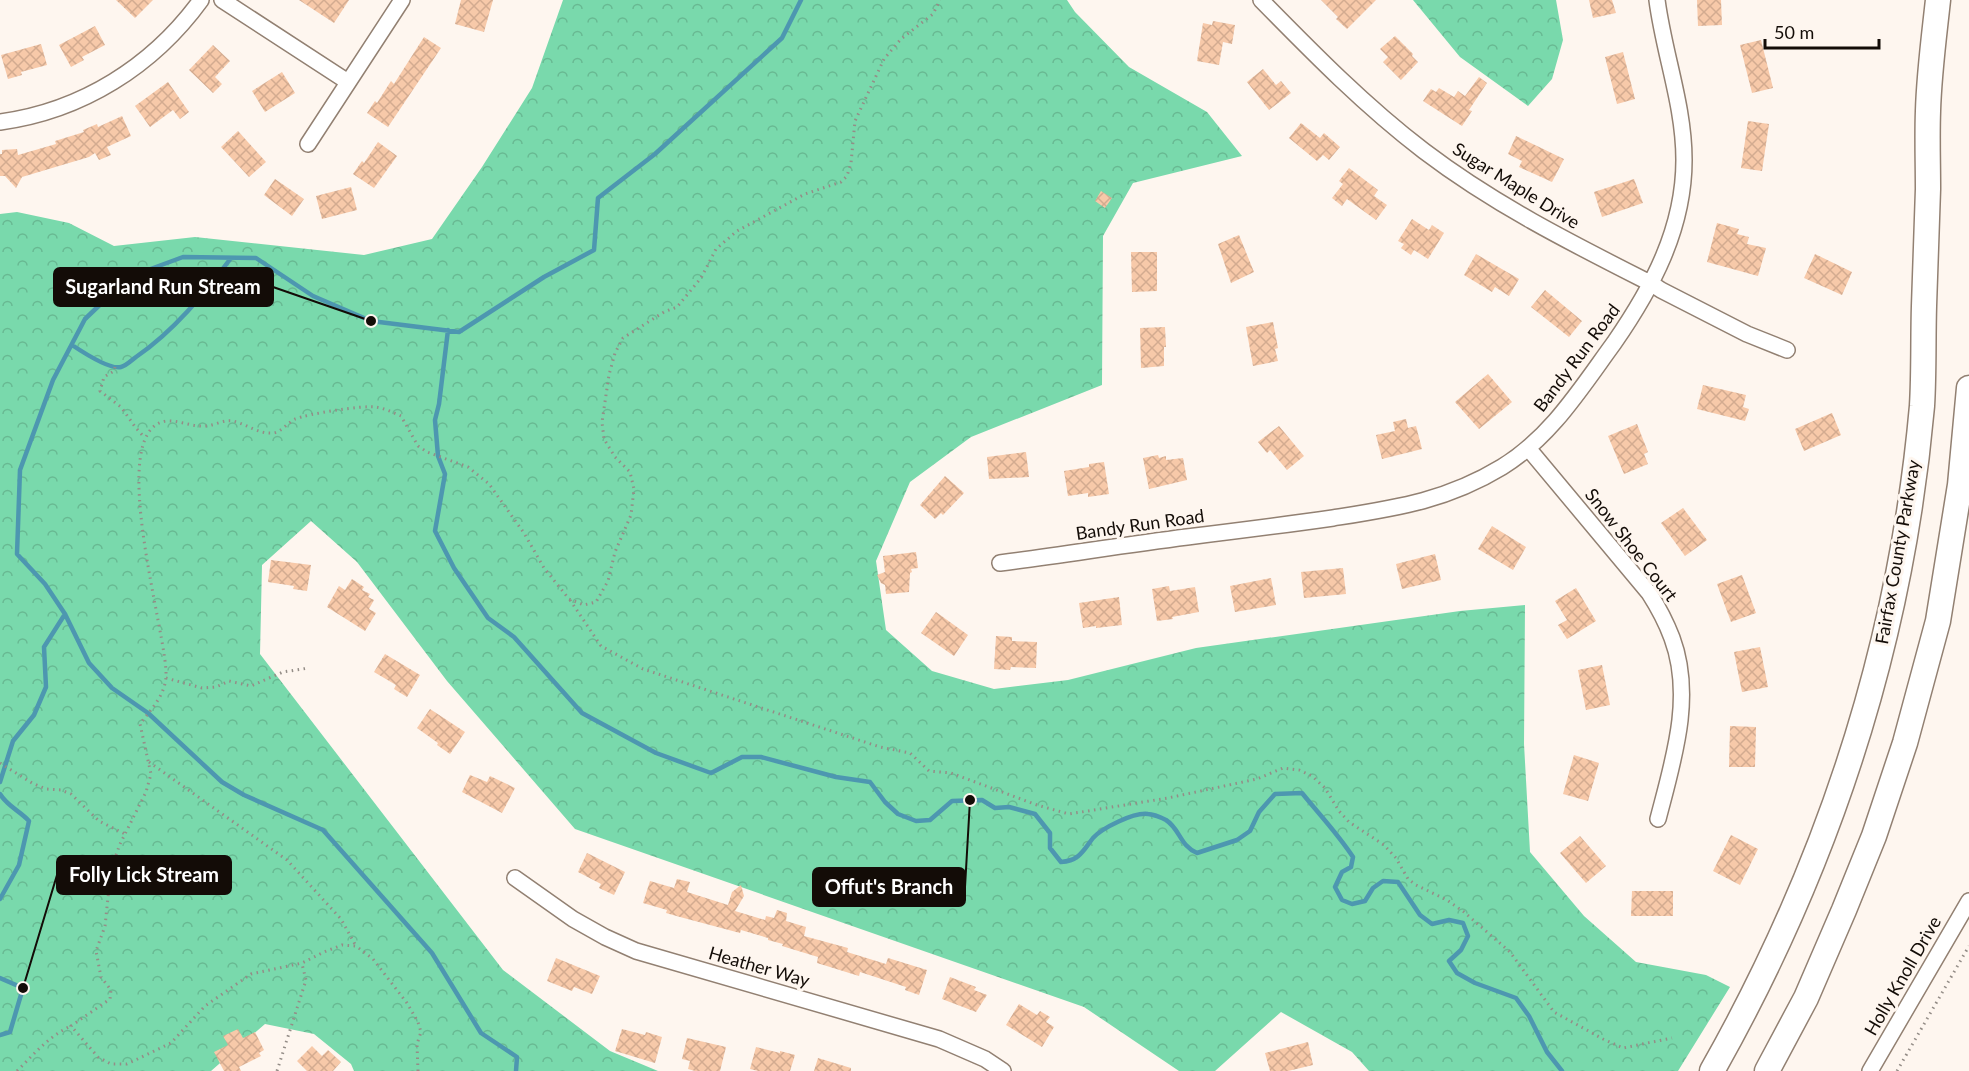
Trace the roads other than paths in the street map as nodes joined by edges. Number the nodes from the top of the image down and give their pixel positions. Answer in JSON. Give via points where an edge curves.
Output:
{"nodes":[{"id":1,"x":201,"y":0,"type":"edge"},
{"id":2,"x":222,"y":0,"type":"edge"},
{"id":3,"x":402,"y":0,"type":"edge"},
{"id":4,"x":1261,"y":0,"type":"edge"},
{"id":5,"x":1657,"y":0,"type":"edge"},
{"id":6,"x":1938,"y":0,"type":"edge"},
{"id":7,"x":348,"y":82,"type":"junction"},
{"id":8,"x":0,"y":122,"type":"edge"},
{"id":9,"x":308,"y":144,"type":"dead end"},
{"id":10,"x":1652,"y":284,"type":"junction"},
{"id":11,"x":1788,"y":350,"type":"dead end"},
{"id":12,"x":1969,"y":388,"type":"edge"},
{"id":13,"x":1528,"y":448,"type":"junction"},
{"id":14,"x":1000,"y":563,"type":"dead end"},
{"id":15,"x":1658,"y":819,"type":"dead end"},
{"id":16,"x":515,"y":878,"type":"dead end"},
{"id":17,"x":1969,"y":901,"type":"edge"},
{"id":18,"x":1003,"y":1071,"type":"edge"},
{"id":19,"x":1712,"y":1071,"type":"edge"},
{"id":20,"x":1767,"y":1071,"type":"edge"},
{"id":21,"x":1870,"y":1071,"type":"edge"}],
"edges":[{"from":1,"to":8,"type":"street","via":[[164,44],[122,77],[65,106]]},
{"from":2,"to":7,"type":"street"},
{"from":3,"to":7,"type":"street"},
{"from":4,"to":10,"type":"street","name":"Sugar Maple Drive","via":[[1335,75],[1424,151],[1522,217]]},
{"from":5,"to":10,"type":"street","name":"Bandy Run Road","via":[[1661,33],[1678,95],[1684,162],[1676,223]]},
{"from":6,"to":19,"type":"highway","name":"Fairfax County Parkway","via":[[1928,111],[1922,404],[1907,526],[1892,605],[1856,743],[1831,818],[1777,948]]},
{"from":7,"to":9,"type":"street"},
{"from":10,"to":11,"type":"street","name":"Sugar Maple Drive","via":[[1747,334]]},
{"from":10,"to":13,"type":"street","name":"Bandy Run Road","via":[[1567,408]]},
{"from":12,"to":20,"type":"highway","via":[[1960,485],[1938,621],[1905,743],[1844,910],[1806,999]]},
{"from":13,"to":14,"type":"street","name":"Bandy Run Road","via":[[1475,482],[1408,506]]},
{"from":13,"to":15,"type":"street","name":"Snow Shoe Court","via":[[1649,593],[1673,639],[1682,689],[1681,715]]},
{"from":16,"to":18,"type":"street","name":"Heather Way","via":[[573,919],[636,951],[939,1039]]},
{"from":17,"to":21,"type":"street","name":"Holly Knoll Drive"}]}
